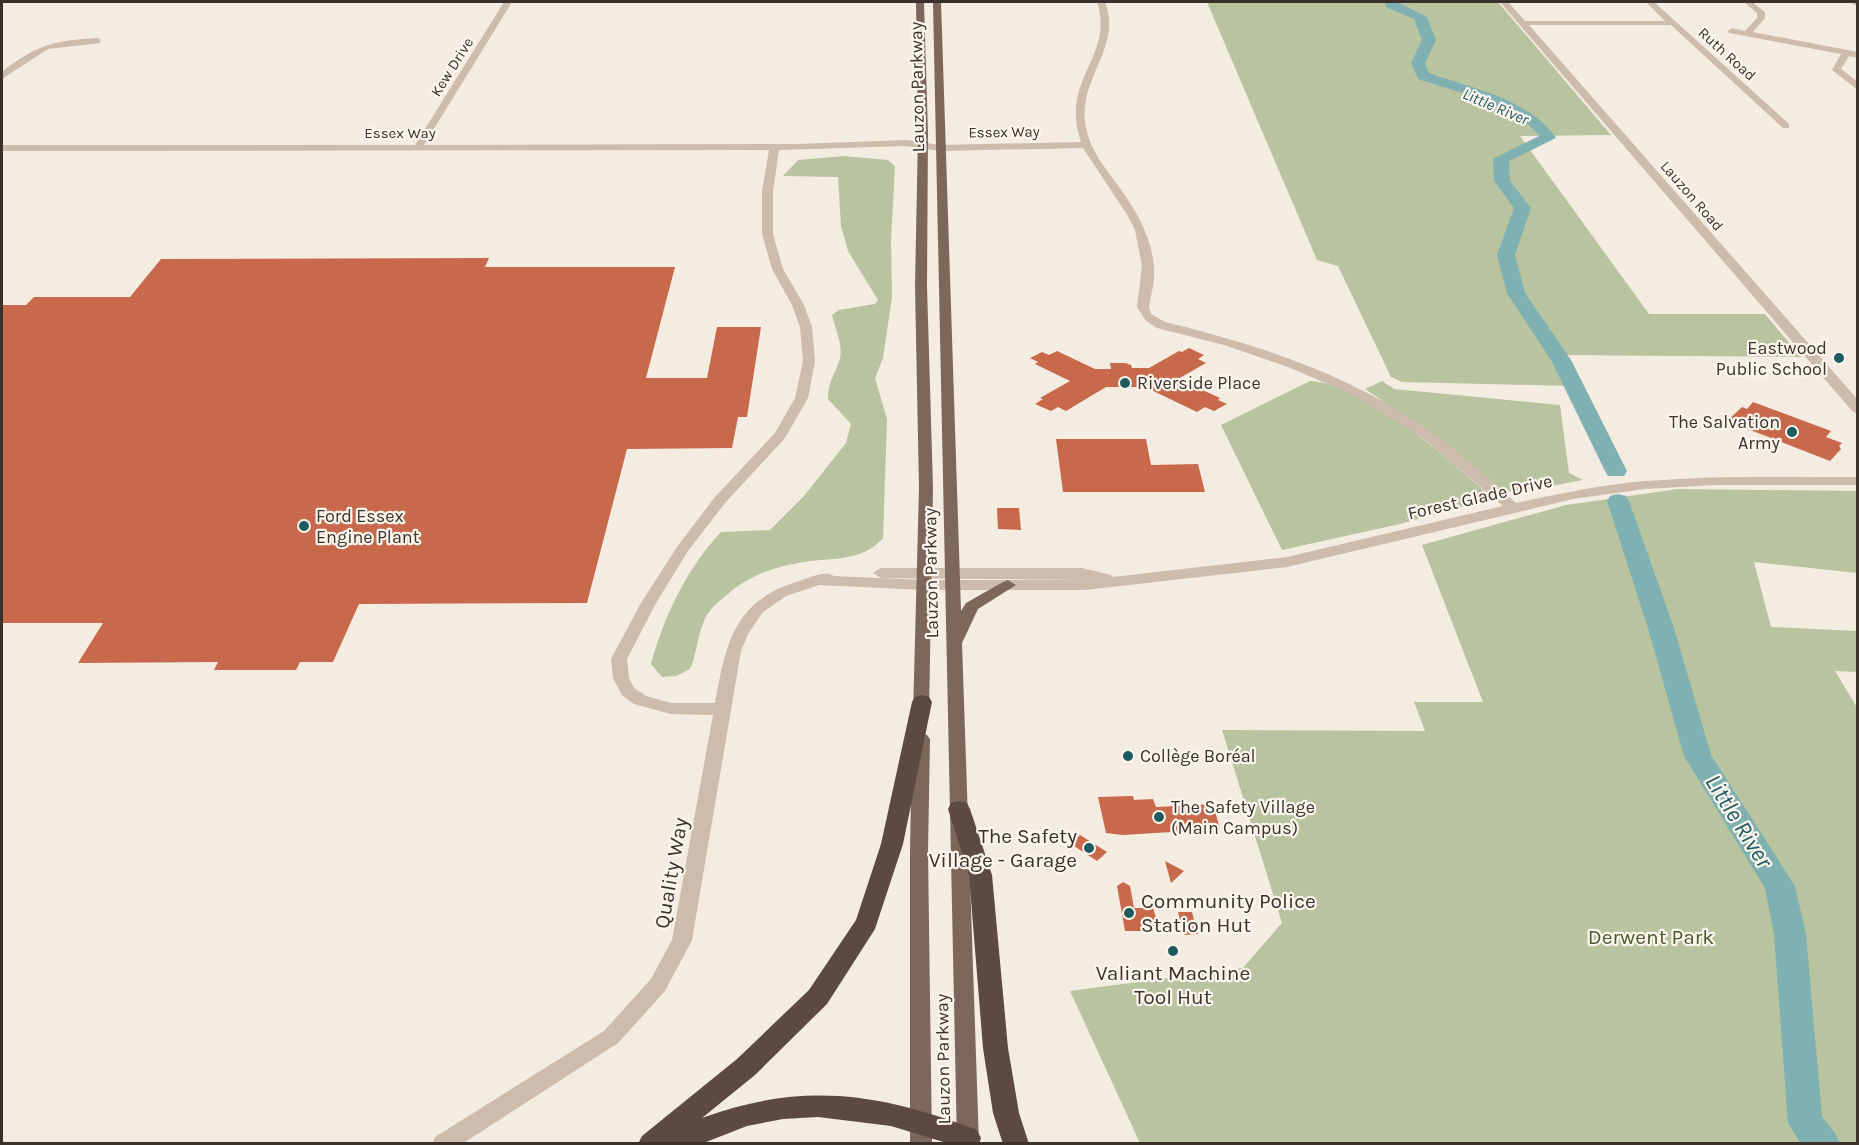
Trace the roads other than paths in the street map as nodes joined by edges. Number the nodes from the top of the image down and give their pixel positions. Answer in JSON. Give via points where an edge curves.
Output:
{"nodes":[{"id":1,"x":508,"y":2,"type":"edge"},
{"id":2,"x":920,"y":2,"type":"edge"},
{"id":3,"x":937,"y":2,"type":"edge"},
{"id":4,"x":1101,"y":2,"type":"edge"},
{"id":5,"x":1504,"y":2,"type":"edge"},
{"id":6,"x":1650,"y":2,"type":"edge"},
{"id":7,"x":1748,"y":2,"type":"edge"},
{"id":8,"x":1853,"y":2,"type":"edge"},
{"id":9,"x":1857,"y":4,"type":"edge"},
{"id":10,"x":1522,"y":23,"type":"junction"},
{"id":11,"x":1674,"y":23,"type":"junction"},
{"id":12,"x":1732,"y":31,"type":"dead end"},
{"id":13,"x":1747,"y":34,"type":"junction"},
{"id":14,"x":96,"y":41,"type":"dead end"},
{"id":15,"x":1846,"y":53,"type":"junction"},
{"id":16,"x":1857,"y":55,"type":"edge"},
{"id":17,"x":2,"y":76,"type":"edge"},
{"id":18,"x":1857,"y":87,"type":"edge"},
{"id":19,"x":1786,"y":126,"type":"dead end"},
{"id":20,"x":1086,"y":145,"type":"junction"},
{"id":21,"x":418,"y":147,"type":"junction"},
{"id":22,"x":775,"y":147,"type":"junction"},
{"id":23,"x":923,"y":147,"type":"junction"},
{"id":24,"x":2,"y":148,"type":"edge"},
{"id":25,"x":940,"y":148,"type":"junction"},
{"id":26,"x":1857,"y":409,"type":"edge"},
{"id":27,"x":1857,"y":481,"type":"edge"},
{"id":28,"x":1513,"y":508,"type":"junction"},
{"id":29,"x":924,"y":579,"type":"junction"},
{"id":30,"x":954,"y":579,"type":"junction"},
{"id":31,"x":1114,"y":580,"type":"junction"},
{"id":32,"x":1008,"y":585,"type":"junction"},
{"id":33,"x":955,"y":644,"type":"junction"},
{"id":34,"x":922,"y":702,"type":"junction"},
{"id":35,"x":723,"y":709,"type":"junction"},
{"id":36,"x":959,"y":809,"type":"junction"},
{"id":37,"x":921,"y":1132,"type":"edge"},
{"id":38,"x":968,"y":1140,"type":"edge"},
{"id":39,"x":443,"y":1143,"type":"edge"},
{"id":40,"x":651,"y":1143,"type":"edge"},
{"id":41,"x":672,"y":1143,"type":"edge"},
{"id":42,"x":1016,"y":1143,"type":"edge"}],
"edges":[{"from":1,"to":21,"type":"street","name":"Kew Drive"},
{"from":2,"to":23,"type":"main road","name":"Lauzon Parkway"},
{"from":3,"to":25,"type":"main road","name":"Lauzon Parkway"},
{"from":4,"to":20,"type":"street","via":[[1107,16],[1107,35],[1079,101]]},
{"from":5,"to":10,"type":"street","name":"Lauzon Road"},
{"from":6,"to":11,"type":"street","name":"Ruth Road"},
{"from":7,"to":13,"type":"street","via":[[1761,12],[1761,18]]},
{"from":8,"to":9,"type":"street"},
{"from":10,"to":11,"type":"street"},
{"from":10,"to":26,"type":"street","name":"Lauzon Road"},
{"from":11,"to":19,"type":"street","name":"Ruth Road"},
{"from":12,"to":13,"type":"street"},
{"from":13,"to":15,"type":"street"},
{"from":14,"to":17,"type":"street","via":[[46,45],[32,51]]},
{"from":15,"to":16,"type":"street"},
{"from":15,"to":18,"type":"street","via":[[1836,70]]},
{"from":20,"to":25,"type":"street","name":"Essex Way"},
{"from":20,"to":28,"type":"street","via":[[1138,227],[1148,262],[1143,307],[1148,317],[1161,325],[1266,353],[1317,372],[1368,398],[1415,426]]},
{"from":21,"to":22,"type":"street","name":"Essex Way"},
{"from":21,"to":24,"type":"street","name":"Essex Way"},
{"from":22,"to":23,"type":"street","name":"Essex Way"},
{"from":22,"to":35,"type":"street","via":[[765,220],[776,266],[801,311],[809,347],[807,380],[774,445],[708,514],[663,575],[619,659],[624,689],[642,703],[673,709]]},
{"from":23,"to":25,"type":"street","name":"Essex Way"},
{"from":23,"to":29,"type":"main road","name":"Lauzon Parkway"},
{"from":25,"to":30,"type":"main road","name":"Lauzon Parkway"},
{"from":27,"to":28,"type":"street","name":"Forest Glade Drive","via":[[1645,484]]},
{"from":28,"to":31,"type":"street","name":"Forest Glade Drive","via":[[1287,562]]},
{"from":29,"to":30,"type":"street","name":"Quality Way"},
{"from":29,"to":34,"type":"main road","name":"Lauzon Parkway"},
{"from":29,"to":35,"type":"street","name":"Quality Way","via":[[818,580],[784,590],[755,608],[741,628],[733,651]]},
{"from":30,"to":31,"type":"street","name":"Forest Glade Drive","via":[[1083,573]]},
{"from":30,"to":32,"type":"street","name":"Forest Glade Drive"},
{"from":30,"to":33,"type":"main road","name":"Lauzon Parkway"},
{"from":31,"to":32,"type":"street","name":"Forest Glade Drive","via":[[1084,585]]},
{"from":32,"to":33,"type":"main road","via":[[971,606]]},
{"from":33,"to":36,"type":"main road","name":"Lauzon Parkway"},
{"from":34,"to":37,"type":"main road","name":"Lauzon Parkway"},
{"from":34,"to":40,"type":"highway","via":[[892,844],[867,923],[818,997],[746,1067]]},
{"from":35,"to":39,"type":"street","name":"Quality Way","via":[[682,940],[658,985],[611,1037]]},
{"from":36,"to":38,"type":"main road","name":"Lauzon Parkway"},
{"from":36,"to":42,"type":"highway","via":[[982,882],[988,983],[1006,1117]]},
{"from":37,"to":38,"type":"highway"},
{"from":37,"to":41,"type":"highway","via":[[844,1105],[772,1108],[711,1124]]}]}
